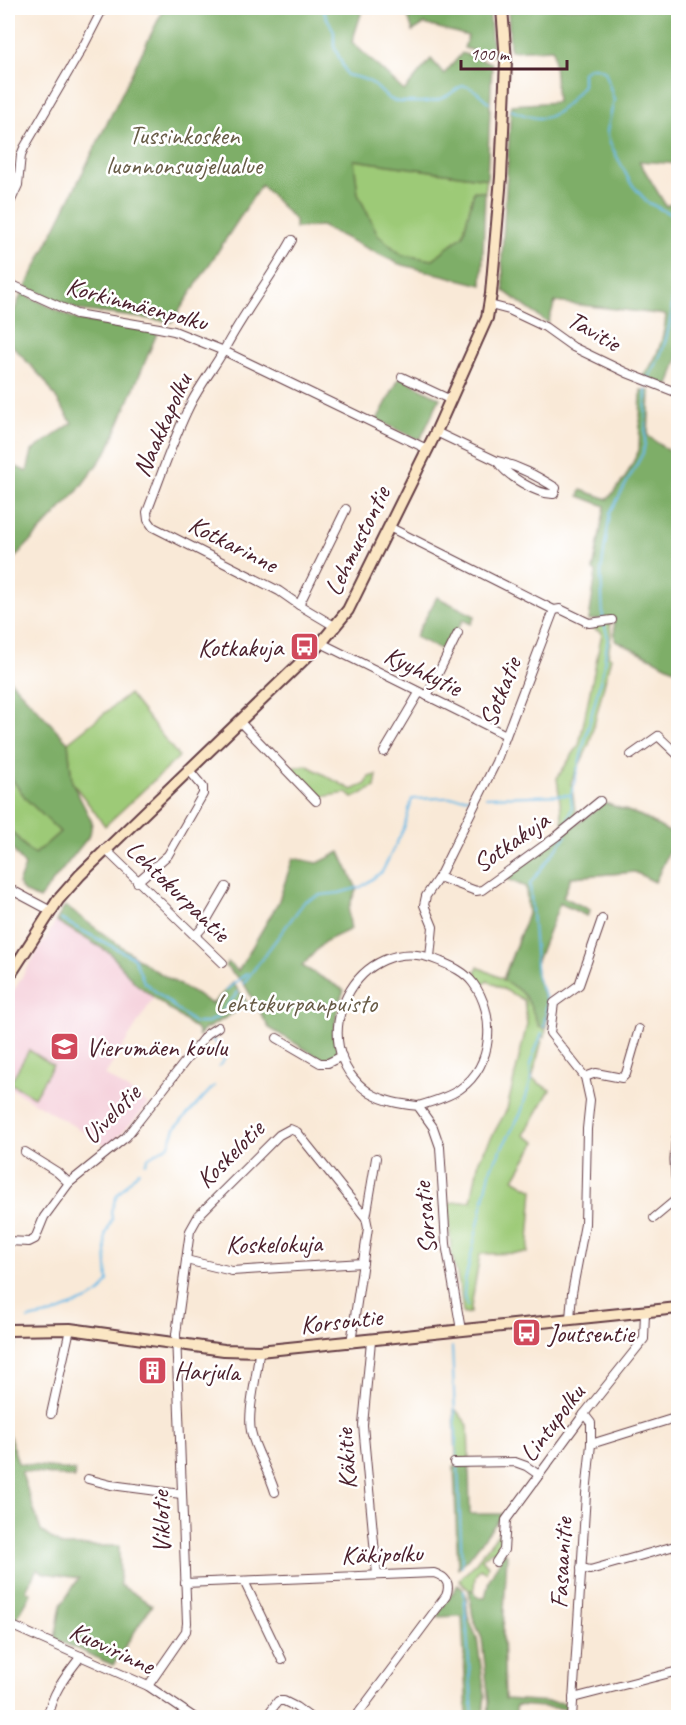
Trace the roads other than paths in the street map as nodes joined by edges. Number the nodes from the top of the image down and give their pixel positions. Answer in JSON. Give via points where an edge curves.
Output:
{"nodes":[{"id":1,"x":103,"y":8,"type":"edge"},
{"id":2,"x":502,"y":8,"type":"edge"},
{"id":3,"x":8,"y":207,"type":"edge"},
{"id":4,"x":292,"y":240,"type":"dead end"},
{"id":5,"x":8,"y":283,"type":"edge"},
{"id":6,"x":490,"y":305,"type":"junction"},
{"id":7,"x":224,"y":351,"type":"junction"},
{"id":8,"x":402,"y":377,"type":"dead end"},
{"id":9,"x":678,"y":393,"type":"edge"},
{"id":10,"x":451,"y":400,"type":"junction"},
{"id":11,"x":436,"y":432,"type":"junction"},
{"id":12,"x":427,"y":449,"type":"junction"},
{"id":13,"x":497,"y":461,"type":"junction"},
{"id":14,"x":346,"y":510,"type":"dead end"},
{"id":15,"x":148,"y":520,"type":"joint"},
{"id":16,"x":389,"y":527,"type":"junction"},
{"id":17,"x":299,"y":605,"type":"junction"},
{"id":18,"x":554,"y":610,"type":"junction"},
{"id":19,"x":612,"y":620,"type":"dead end"},
{"id":20,"x":336,"y":627,"type":"junction"},
{"id":21,"x":458,"y":633,"type":"dead end"},
{"id":22,"x":321,"y":643,"type":"junction"},
{"id":23,"x":423,"y":694,"type":"junction"},
{"id":24,"x":239,"y":721,"type":"junction"},
{"id":25,"x":506,"y":735,"type":"junction"},
{"id":26,"x":384,"y":752,"type":"dead end"},
{"id":27,"x":631,"y":754,"type":"dead end"},
{"id":28,"x":678,"y":755,"type":"edge"},
{"id":29,"x":188,"y":769,"type":"junction"},
{"id":30,"x":316,"y":801,"type":"dead end"},
{"id":31,"x":600,"y":801,"type":"dead end"},
{"id":32,"x":105,"y":849,"type":"junction"},
{"id":33,"x":439,"y":877,"type":"junction"},
{"id":34,"x":137,"y":882,"type":"junction"},
{"id":35,"x":226,"y":887,"type":"dead end"},
{"id":36,"x":8,"y":888,"type":"edge"},
{"id":37,"x":51,"y":912,"type":"junction"},
{"id":38,"x":602,"y":919,"type":"dead end"},
{"id":39,"x":195,"y":936,"type":"junction"},
{"id":40,"x":430,"y":957,"type":"junction"},
{"id":41,"x":223,"y":963,"type":"dead end"},
{"id":42,"x":8,"y":978,"type":"edge"},
{"id":43,"x":218,"y":1027,"type":"dead end"},
{"id":44,"x":639,"y":1029,"type":"dead end"},
{"id":45,"x":277,"y":1038,"type":"dead end"},
{"id":46,"x":342,"y":1056,"type":"junction"},
{"id":47,"x":585,"y":1077,"type":"junction"},
{"id":48,"x":418,"y":1106,"type":"junction"},
{"id":49,"x":678,"y":1129,"type":"edge"},
{"id":50,"x":25,"y":1152,"type":"dead end"},
{"id":51,"x":376,"y":1158,"type":"dead end"},
{"id":52,"x":69,"y":1183,"type":"junction"},
{"id":53,"x":678,"y":1191,"type":"edge"},
{"id":54,"x":678,"y":1198,"type":"edge"},
{"id":55,"x":366,"y":1218,"type":"junction"},
{"id":56,"x":654,"y":1218,"type":"dead end"},
{"id":57,"x":8,"y":1241,"type":"edge"},
{"id":58,"x":186,"y":1260,"type":"junction"},
{"id":59,"x":363,"y":1263,"type":"junction"},
{"id":60,"x":678,"y":1308,"type":"edge"},
{"id":61,"x":645,"y":1312,"type":"junction"},
{"id":62,"x":570,"y":1319,"type":"junction"},
{"id":63,"x":69,"y":1329,"type":"junction"},
{"id":64,"x":8,"y":1330,"type":"edge"},
{"id":65,"x":461,"y":1330,"type":"junction"},
{"id":66,"x":371,"y":1341,"type":"junction"},
{"id":67,"x":351,"y":1343,"type":"junction"},
{"id":68,"x":176,"y":1344,"type":"junction"},
{"id":69,"x":259,"y":1351,"type":"junction"},
{"id":70,"x":51,"y":1414,"type":"dead end"},
{"id":71,"x":584,"y":1414,"type":"junction"},
{"id":72,"x":678,"y":1417,"type":"edge"},
{"id":73,"x":591,"y":1444,"type":"junction"},
{"id":74,"x":454,"y":1463,"type":"dead end"},
{"id":75,"x":540,"y":1475,"type":"junction"},
{"id":76,"x":88,"y":1479,"type":"dead end"},
{"id":77,"x":275,"y":1492,"type":"dead end"},
{"id":78,"x":181,"y":1494,"type":"junction"},
{"id":79,"x":678,"y":1545,"type":"edge"},
{"id":80,"x":496,"y":1562,"type":"dead end"},
{"id":81,"x":581,"y":1568,"type":"junction"},
{"id":82,"x":377,"y":1575,"type":"junction"},
{"id":83,"x":244,"y":1581,"type":"junction"},
{"id":84,"x":185,"y":1583,"type":"junction"},
{"id":85,"x":8,"y":1624,"type":"edge"},
{"id":86,"x":81,"y":1656,"type":"junction"},
{"id":87,"x":282,"y":1660,"type":"dead end"},
{"id":88,"x":678,"y":1671,"type":"edge"},
{"id":89,"x":148,"y":1686,"type":"junction"},
{"id":90,"x":573,"y":1698,"type":"junction"},
{"id":91,"x":46,"y":1718,"type":"edge"},
{"id":92,"x":195,"y":1718,"type":"edge"},
{"id":93,"x":265,"y":1718,"type":"edge"},
{"id":94,"x":312,"y":1718,"type":"edge"},
{"id":95,"x":355,"y":1718,"type":"edge"},
{"id":96,"x":572,"y":1718,"type":"edge"}],
"edges":[{"from":1,"to":3,"type":"street","via":[[24,148],[18,185]]},
{"from":2,"to":6,"type":"main road","name":"Lehmustontie","via":[[506,61]]},
{"from":4,"to":7,"type":"street","name":"Naakkapolku","via":[[229,337]]},
{"from":5,"to":7,"type":"street","name":"Korkinmäenpolku","via":[[76,314],[167,329]]},
{"from":6,"to":9,"type":"street","name":"Tavitie","via":[[545,327],[573,347],[627,374]]},
{"from":6,"to":10,"type":"main road","name":"Lehmustontie"},
{"from":7,"to":12,"type":"street","name":"Korkinmäenpolku"},
{"from":7,"to":15,"type":"street","name":"Naakkapolku","via":[[190,405],[147,512]]},
{"from":8,"to":10,"type":"street"},
{"from":10,"to":11,"type":"main road","name":"Lehmustontie"},
{"from":11,"to":12,"type":"main road","name":"Lehmustontie"},
{"from":11,"to":13,"type":"street"},
{"from":12,"to":16,"type":"main road","name":"Lehmustontie"},
{"from":13,"to":13,"type":"street","via":[[511,476],[554,494],[556,488],[520,467]]},
{"from":14,"to":17,"type":"street"},
{"from":15,"to":17,"type":"street","name":"Kotkarinne","via":[[153,527]]},
{"from":16,"to":18,"type":"street"},
{"from":16,"to":20,"type":"main road","name":"Lehmustontie"},
{"from":17,"to":20,"type":"street"},
{"from":18,"to":19,"type":"street","via":[[560,609],[589,623]]},
{"from":18,"to":25,"type":"street","name":"Sotkatie"},
{"from":20,"to":22,"type":"main road","name":"Lehmustontie"},
{"from":21,"to":23,"type":"street"},
{"from":22,"to":23,"type":"street","name":"Kyyhkytie"},
{"from":22,"to":24,"type":"main road","name":"Lehmustontie"},
{"from":23,"to":25,"type":"street","name":"Kyyhkytie"},
{"from":23,"to":26,"type":"street"},
{"from":24,"to":29,"type":"main road","name":"Lehmustontie"},
{"from":24,"to":30,"type":"street"},
{"from":25,"to":33,"type":"street","name":"Sotkatie"},
{"from":27,"to":28,"type":"street","via":[[658,736]]},
{"from":29,"to":32,"type":"main road","name":"Lehmustontie"},
{"from":29,"to":34,"type":"street","via":[[203,787],[203,794],[168,855]]},
{"from":31,"to":33,"type":"street","name":"Sotkakuja","via":[[482,890]]},
{"from":32,"to":34,"type":"street","name":"Lehtokurpantie"},
{"from":32,"to":37,"type":"main road","name":"Lehmustontie","via":[[70,885]]},
{"from":33,"to":40,"type":"street","name":"Sotkatie","via":[[424,905],[433,927]]},
{"from":34,"to":39,"type":"street","name":"Lehtokurpantie"},
{"from":35,"to":39,"type":"street"},
{"from":36,"to":37,"type":"street"},
{"from":37,"to":42,"type":"main road","name":"Lehmustontie"},
{"from":38,"to":47,"type":"street","via":[[579,985],[553,1005],[550,1027],[552,1037]]},
{"from":39,"to":41,"type":"street","name":"Lehtokurpantie"},
{"from":40,"to":46,"type":"street","via":[[411,955],[378,963],[351,986],[338,1021]]},
{"from":40,"to":48,"type":"street","via":[[457,968],[472,981],[489,1024],[488,1040],[478,1070],[467,1084]]},
{"from":43,"to":52,"type":"street","name":"Uivelotie","via":[[200,1042],[126,1137]]},
{"from":44,"to":47,"type":"street","via":[[622,1078],[596,1073]]},
{"from":45,"to":46,"type":"street","via":[[320,1063]]},
{"from":46,"to":48,"type":"street","via":[[370,1093],[398,1104]]},
{"from":47,"to":62,"type":"street","via":[[590,1100],[586,1210]]},
{"from":48,"to":65,"type":"street","name":"Sorsatie","via":[[433,1127],[440,1147],[446,1244]]},
{"from":49,"to":53,"type":"street","via":[[674,1175]]},
{"from":50,"to":52,"type":"street"},
{"from":51,"to":55,"type":"street"},
{"from":52,"to":57,"type":"street","name":"Uivelotie","via":[[44,1217],[35,1239]]},
{"from":54,"to":56,"type":"street"},
{"from":55,"to":58,"type":"street","name":"Koskelotie","via":[[297,1132],[290,1129],[279,1135],[199,1215],[190,1231]]},
{"from":55,"to":59,"type":"street"},
{"from":58,"to":59,"type":"street","name":"Koskelokuja","via":[[232,1271]]},
{"from":58,"to":68,"type":"street","name":"Koskelotie"},
{"from":59,"to":67,"type":"street"},
{"from":60,"to":61,"type":"main road","name":"Korsontie"},
{"from":61,"to":62,"type":"main road","name":"Korsontie"},
{"from":61,"to":71,"type":"street","name":"Lintupolku","via":[[644,1339]]},
{"from":62,"to":65,"type":"main road","name":"Korsontie"},
{"from":63,"to":64,"type":"main road","name":"Korsontie"},
{"from":63,"to":68,"type":"main road","name":"Korsontie"},
{"from":63,"to":70,"type":"street"},
{"from":65,"to":66,"type":"main road","name":"Korsontie"},
{"from":66,"to":67,"type":"main road","name":"Korsontie"},
{"from":66,"to":82,"type":"street","name":"Käkitie","via":[[363,1425]]},
{"from":67,"to":69,"type":"main road","name":"Korsontie"},
{"from":68,"to":69,"type":"main road","name":"Korsontie"},
{"from":68,"to":78,"type":"street","name":"Viklotie"},
{"from":69,"to":77,"type":"street","via":[[251,1430]]},
{"from":71,"to":73,"type":"street","name":"Fasaanitie","via":[[591,1423]]},
{"from":71,"to":75,"type":"street","name":"Lintupolku"},
{"from":72,"to":73,"type":"street"},
{"from":73,"to":81,"type":"street","name":"Fasaanitie"},
{"from":74,"to":75,"type":"street","via":[[515,1462]]},
{"from":75,"to":80,"type":"street","name":"Lintupolku","via":[[506,1520],[504,1550]]},
{"from":76,"to":78,"type":"street"},
{"from":78,"to":84,"type":"street","name":"Viklotie"},
{"from":79,"to":81,"type":"street","via":[[590,1569]]},
{"from":81,"to":90,"type":"street","name":"Fasaanitie"},
{"from":82,"to":83,"type":"street","name":"Käkipolku"},
{"from":82,"to":95,"type":"street","name":"Käkipolku","via":[[435,1573],[444,1577],[448,1590]]},
{"from":83,"to":84,"type":"street","name":"Käkipolku"},
{"from":83,"to":87,"type":"street"},
{"from":84,"to":89,"type":"street","name":"Viklotie","via":[[186,1631]]},
{"from":85,"to":86,"type":"street","name":"Kuovirinne"},
{"from":86,"to":89,"type":"street","name":"Kuovirinne"},
{"from":86,"to":91,"type":"street","via":[[58,1687]]},
{"from":88,"to":90,"type":"street"},
{"from":89,"to":92,"type":"street","name":"Kuovirinne"},
{"from":90,"to":96,"type":"street","name":"Fasaanitie"},
{"from":93,"to":94,"type":"street","via":[[278,1701],[284,1701]]}]}
